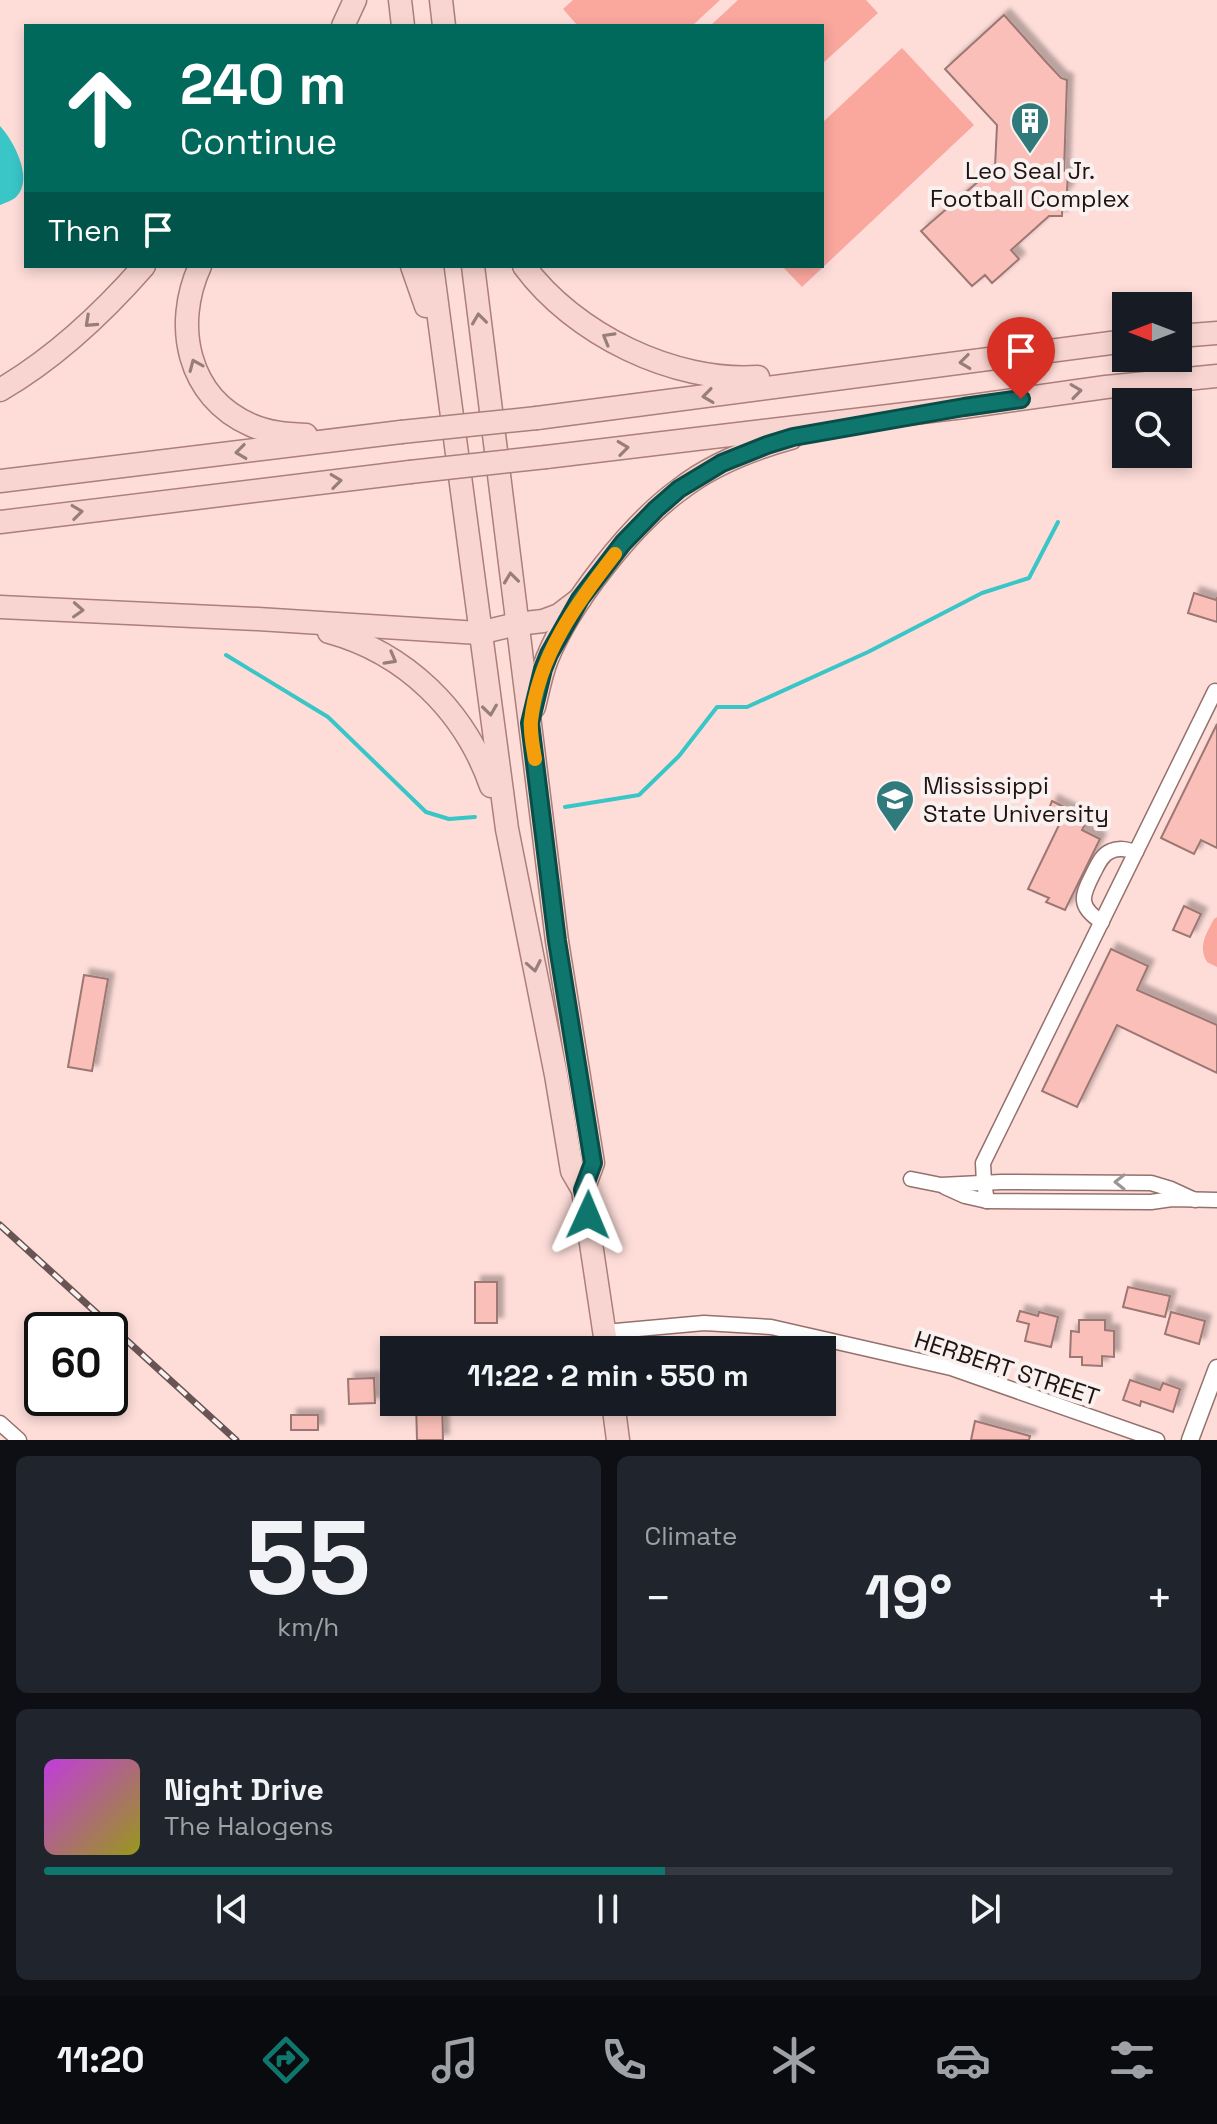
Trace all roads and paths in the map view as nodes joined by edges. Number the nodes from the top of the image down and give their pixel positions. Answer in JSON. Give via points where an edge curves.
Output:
{"nodes":[{"id":1,"x":355,"y":0,"type":"edge"},
{"id":2,"x":400,"y":0,"type":"edge"},
{"id":3,"x":441,"y":0,"type":"edge"},
{"id":4,"x":344,"y":24,"type":"edge"},
{"id":5,"x":403,"y":24,"type":"edge"},
{"id":6,"x":444,"y":24,"type":"edge"},
{"id":7,"x":142,"y":268,"type":"edge"},
{"id":8,"x":199,"y":268,"type":"edge"},
{"id":9,"x":413,"y":268,"type":"edge"},
{"id":10,"x":432,"y":268,"type":"edge"},
{"id":11,"x":473,"y":268,"type":"edge"},
{"id":12,"x":526,"y":268,"type":"edge"},
{"id":13,"x":1217,"y":333,"type":"edge"},
{"id":14,"x":1192,"y":335,"type":"edge"},
{"id":15,"x":1112,"y":343,"type":"edge"},
{"id":16,"x":443,"y":351,"type":"junction"},
{"id":17,"x":875,"y":373,"type":"junction"},
{"id":18,"x":1217,"y":376,"type":"edge"},
{"id":19,"x":0,"y":390,"type":"edge"},
{"id":20,"x":964,"y":407,"type":"junction"},
{"id":21,"x":355,"y":438,"type":"junction"},
{"id":22,"x":0,"y":481,"type":"edge"},
{"id":23,"x":0,"y":522,"type":"edge"},
{"id":24,"x":580,"y":599,"type":"junction"},
{"id":25,"x":0,"y":607,"type":"edge"},
{"id":26,"x":293,"y":622,"type":"junction"},
{"id":27,"x":517,"y":624,"type":"junction"},
{"id":28,"x":479,"y":633,"type":"junction"},
{"id":29,"x":1217,"y":692,"type":"edge"},
{"id":30,"x":530,"y":723,"type":"junction"},
{"id":31,"x":507,"y":829,"type":"junction"},
{"id":32,"x":1136,"y":852,"type":"junction"},
{"id":33,"x":1102,"y":922,"type":"junction"},
{"id":34,"x":911,"y":1179,"type":"dead end"},
{"id":35,"x":984,"y":1183,"type":"junction"},
{"id":36,"x":941,"y":1185,"type":"junction"},
{"id":37,"x":583,"y":1190,"type":"junction"},
{"id":38,"x":1195,"y":1200,"type":"junction"},
{"id":39,"x":1217,"y":1200,"type":"edge"},
{"id":40,"x":987,"y":1201,"type":"junction"},
{"id":41,"x":605,"y":1336,"type":"edge"},
{"id":42,"x":633,"y":1336,"type":"edge"},
{"id":43,"x":811,"y":1336,"type":"edge"},
{"id":44,"x":836,"y":1342,"type":"edge"},
{"id":45,"x":1217,"y":1368,"type":"edge"},
{"id":46,"x":615,"y":1416,"type":"edge"},
{"id":47,"x":0,"y":1423,"type":"edge"},
{"id":48,"x":19,"y":1440,"type":"edge"},
{"id":49,"x":618,"y":1440,"type":"edge"},
{"id":50,"x":1157,"y":1440,"type":"edge"},
{"id":51,"x":1190,"y":1440,"type":"edge"}],
"edges":[{"from":1,"to":4,"type":"main road"},
{"from":2,"to":5,"type":"main road"},
{"from":3,"to":6,"type":"main road"},
{"from":7,"to":19,"type":"main road","one_way":true,"via":[[56,352]]},
{"from":21,"to":8,"type":"main road","one_way":true,"via":[[267,431],[235,416],[208,390],[186,335],[189,296]]},
{"from":9,"to":16,"type":"main road"},
{"from":10,"to":16,"type":"main road"},
{"from":27,"to":11,"type":"main road","one_way":true},
{"from":17,"to":12,"type":"main road","one_way":true,"via":[[826,371],[753,378],[676,366],[595,330],[552,297]]},
{"from":13,"to":14,"type":"main road"},
{"from":15,"to":17,"type":"main road","one_way":true},
{"from":16,"to":28,"type":"main road"},
{"from":17,"to":21,"type":"main road","one_way":true,"bridge":true},
{"from":20,"to":18,"type":"main road","one_way":true},
{"from":23,"to":20,"type":"main road","one_way":true,"bridge":true},
{"from":20,"to":24,"type":"main road","via":[[793,437],[722,463],[656,509]]},
{"from":21,"to":22,"type":"main road","one_way":true},
{"from":24,"to":27,"type":"main road","via":[[559,615]]},
{"from":24,"to":30,"type":"main road","via":[[549,654]]},
{"from":25,"to":26,"type":"main road","one_way":true},
{"from":26,"to":28,"type":"main road"},
{"from":26,"to":31,"type":"main road","one_way":true,"via":[[378,652],[436,694],[484,765]]},
{"from":27,"to":28,"type":"main road"},
{"from":27,"to":30,"type":"main road"},
{"from":28,"to":31,"type":"main road","one_way":true},
{"from":29,"to":32,"type":"street"},
{"from":30,"to":37,"type":"main road","via":[[557,941],[593,1163]]},
{"from":31,"to":37,"type":"main road","one_way":true,"via":[[572,1171]]},
{"from":32,"to":33,"type":"street"},
{"from":32,"to":33,"type":"street","via":[[1110,851],[1083,894],[1089,914]]},
{"from":33,"to":35,"type":"street","via":[[983,1163]]},
{"from":34,"to":36,"type":"street"},
{"from":35,"to":36,"type":"street"},
{"from":38,"to":35,"type":"street","one_way":true,"via":[[1151,1183]]},
{"from":35,"to":40,"type":"street"},
{"from":36,"to":40,"type":"street"},
{"from":37,"to":41,"type":"main road"},
{"from":38,"to":39,"type":"street"},
{"from":38,"to":40,"type":"street"},
{"from":42,"to":43,"type":"street","name":"HERBERT STREET","via":[[704,1323],[771,1327]]},
{"from":44,"to":50,"type":"street","name":"HERBERT STREET","via":[[951,1368]]},
{"from":45,"to":51,"type":"street"},
{"from":46,"to":49,"type":"main road"},
{"from":47,"to":48,"type":"street"}]}
